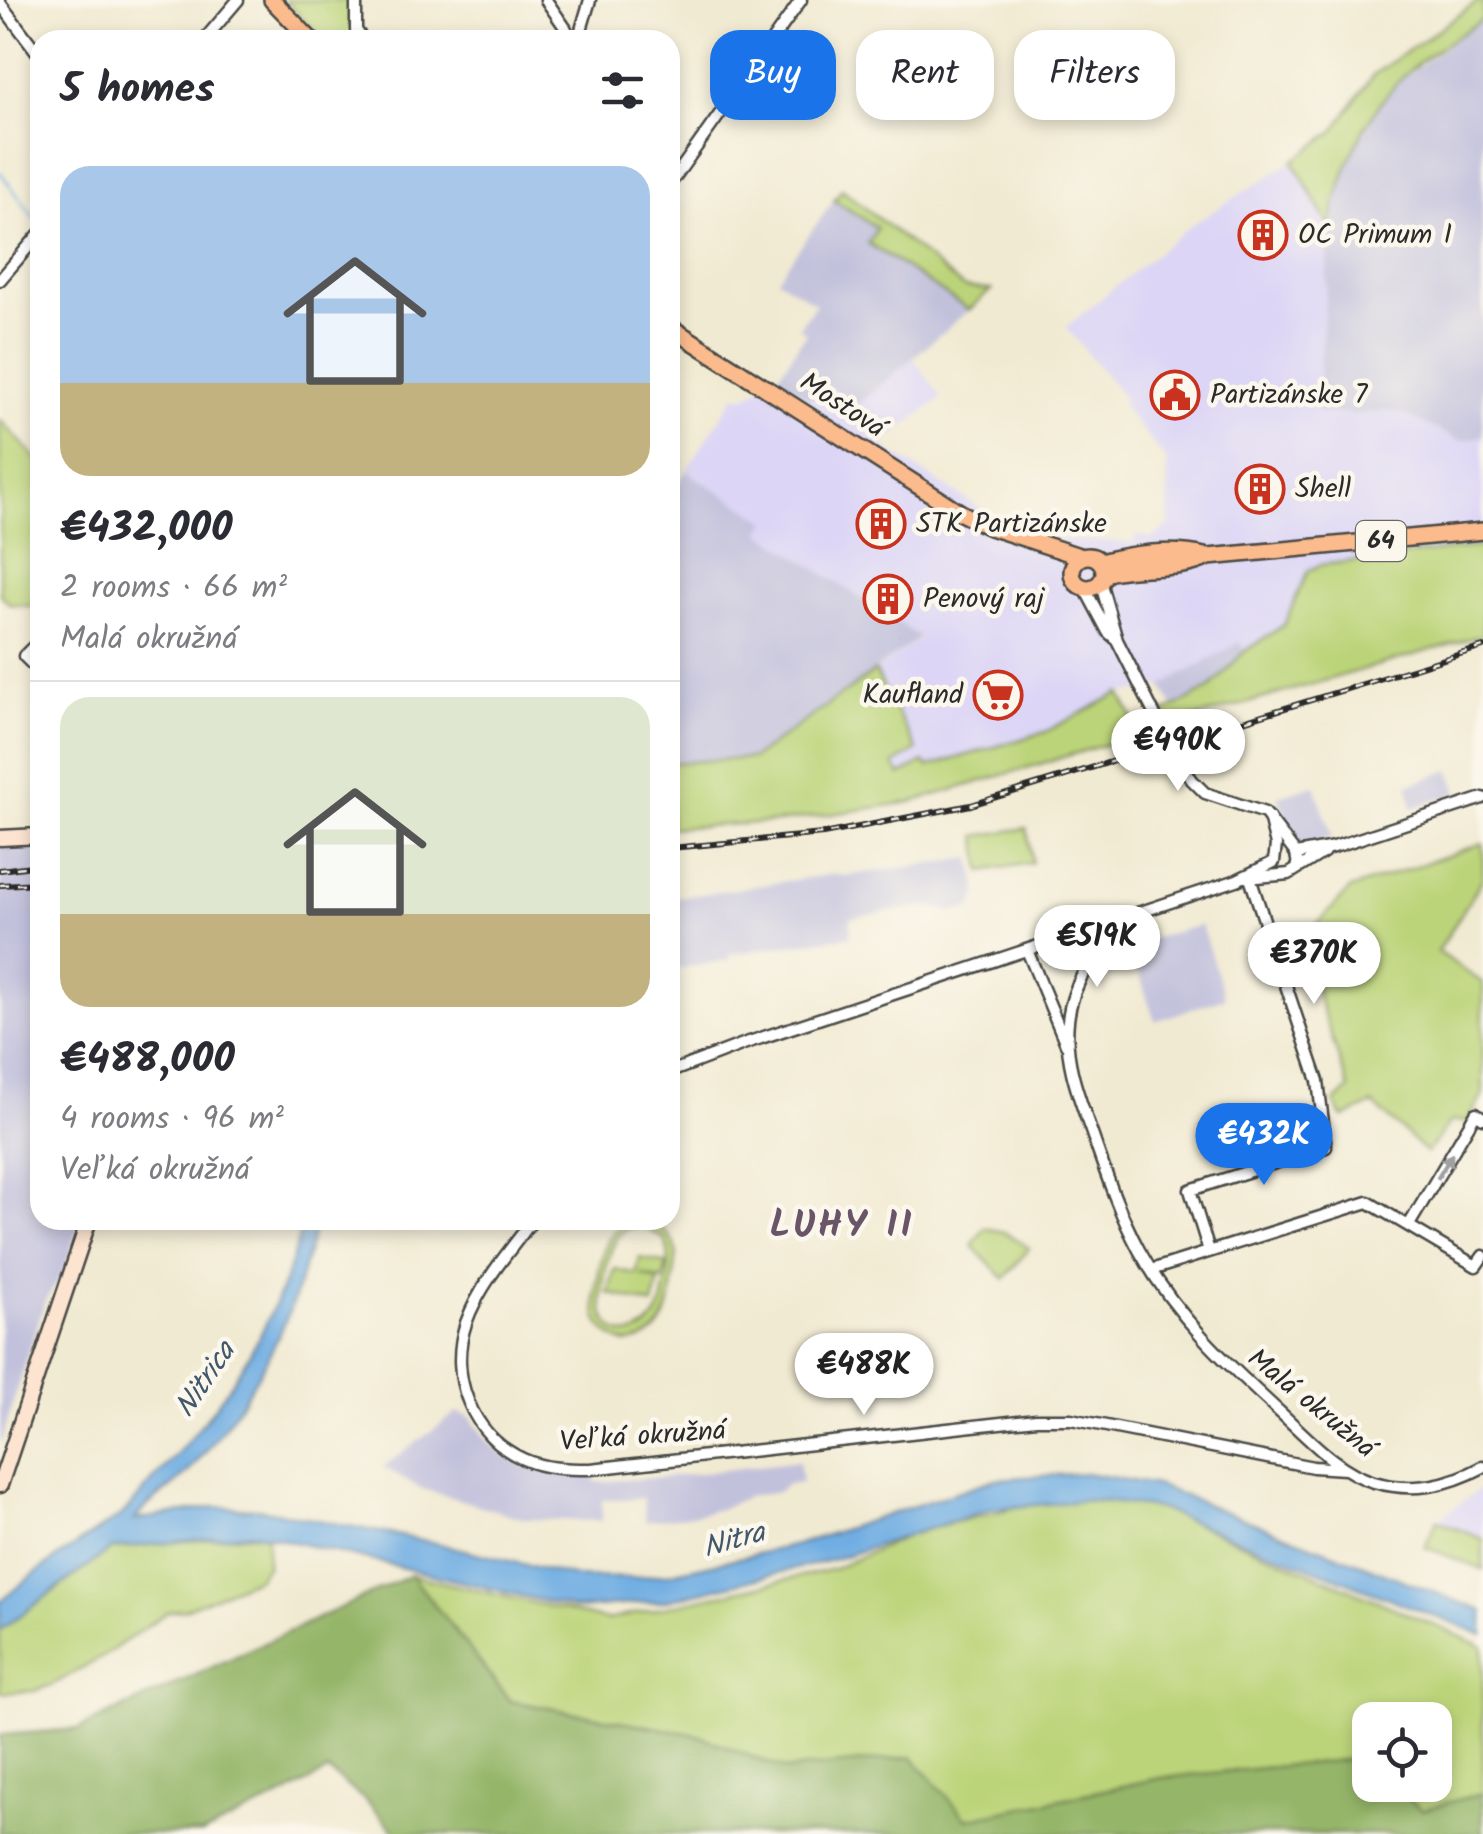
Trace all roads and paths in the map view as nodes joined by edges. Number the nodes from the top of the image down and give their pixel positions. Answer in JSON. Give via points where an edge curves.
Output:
{"nodes":[{"id":1,"x":238,"y":0,"type":"edge"},
{"id":2,"x":272,"y":0,"type":"edge"},
{"id":3,"x":356,"y":0,"type":"edge"},
{"id":4,"x":546,"y":0,"type":"edge"},
{"id":5,"x":590,"y":0,"type":"edge"},
{"id":6,"x":801,"y":0,"type":"edge"},
{"id":7,"x":0,"y":3,"type":"edge"},
{"id":8,"x":212,"y":30,"type":"edge"},
{"id":9,"x":301,"y":30,"type":"edge"},
{"id":10,"x":356,"y":30,"type":"edge"},
{"id":11,"x":566,"y":30,"type":"edge"},
{"id":12,"x":581,"y":30,"type":"edge"},
{"id":13,"x":30,"y":43,"type":"edge"},
{"id":14,"x":680,"y":170,"type":"edge"},
{"id":15,"x":30,"y":245,"type":"edge"},
{"id":16,"x":0,"y":280,"type":"edge"},
{"id":17,"x":680,"y":333,"type":"edge"},
{"id":18,"x":1483,"y":531,"type":"edge"},
{"id":19,"x":1078,"y":563,"type":"junction"},
{"id":20,"x":1102,"y":572,"type":"junction"},
{"id":21,"x":1084,"y":587,"type":"junction"},
{"id":22,"x":1117,"y":640,"type":"junction"},
{"id":23,"x":1483,"y":798,"type":"edge"},
{"id":24,"x":1265,"y":814,"type":"junction"},
{"id":25,"x":30,"y":836,"type":"edge"},
{"id":26,"x":0,"y":838,"type":"edge"},
{"id":27,"x":1295,"y":856,"type":"junction"},
{"id":28,"x":1277,"y":862,"type":"junction"},
{"id":29,"x":1244,"y":878,"type":"junction"},
{"id":30,"x":1128,"y":918,"type":"junction"},
{"id":31,"x":1027,"y":950,"type":"junction"},
{"id":32,"x":1067,"y":1044,"type":"junction"},
{"id":33,"x":680,"y":1068,"type":"edge"},
{"id":34,"x":1483,"y":1118,"type":"edge"},
{"id":35,"x":1408,"y":1225,"type":"junction"},
{"id":36,"x":86,"y":1230,"type":"edge"},
{"id":37,"x":526,"y":1230,"type":"edge"},
{"id":38,"x":1208,"y":1251,"type":"junction"},
{"id":39,"x":1483,"y":1256,"type":"edge"},
{"id":40,"x":1151,"y":1270,"type":"junction"},
{"id":41,"x":1483,"y":1467,"type":"edge"},
{"id":42,"x":1346,"y":1469,"type":"junction"},
{"id":43,"x":0,"y":1485,"type":"edge"}],
"edges":[{"from":1,"to":8,"type":"street"},
{"from":2,"to":9,"type":"main road"},
{"from":3,"to":10,"type":"street"},
{"from":4,"to":11,"type":"street"},
{"from":5,"to":12,"type":"street"},
{"from":6,"to":14,"type":"street"},
{"from":7,"to":13,"type":"street"},
{"from":15,"to":16,"type":"street"},
{"from":17,"to":19,"type":"main road","name":"Mostová","number":"64","via":[[961,514]]},
{"from":18,"to":20,"type":"main road","number":"64","via":[[1208,557],[1125,556]]},
{"from":19,"to":20,"type":"main road","number":"64","via":[[1093,557]]},
{"from":19,"to":21,"type":"main road","via":[[1075,580]]},
{"from":20,"to":21,"type":"main road","number":"64"},
{"from":20,"to":22,"type":"street"},
{"from":21,"to":22,"type":"street"},
{"from":22,"to":24,"type":"street","via":[[1192,780],[1205,793]]},
{"from":23,"to":27,"type":"street"},
{"from":24,"to":27,"type":"street"},
{"from":24,"to":28,"type":"street"},
{"from":25,"to":26,"type":"main road"},
{"from":27,"to":28,"type":"street"},
{"from":27,"to":28,"type":"street","via":[[1289,874]]},
{"from":28,"to":29,"type":"street"},
{"from":29,"to":30,"type":"street"},
{"from":29,"to":38,"type":"street","via":[[1318,1081],[1326,1147],[1190,1190]]},
{"from":30,"to":31,"type":"street"},
{"from":30,"to":32,"type":"street","name":"Malá okružná","via":[[1078,982]]},
{"from":31,"to":32,"type":"street","name":"Malá okružná"},
{"from":31,"to":33,"type":"street"},
{"from":32,"to":40,"type":"street","name":"Malá okružná","via":[[1104,1168]]},
{"from":35,"to":34,"type":"street","one_way":true,"via":[[1476,1114]]},
{"from":35,"to":38,"type":"street","via":[[1363,1202]]},
{"from":35,"to":39,"type":"street","via":[[1476,1266]]},
{"from":36,"to":43,"type":"main road"},
{"from":37,"to":42,"type":"street","name":"Veľká okružná","via":[[475,1303],[460,1353],[464,1390],[489,1436],[535,1464],[592,1469],[1054,1419]]},
{"from":38,"to":40,"type":"street"},
{"from":40,"to":42,"type":"street","name":"Malá okružná","via":[[1224,1362]]},
{"from":41,"to":42,"type":"street","name":"Malá okružná","via":[[1457,1480],[1404,1488]]}]}
